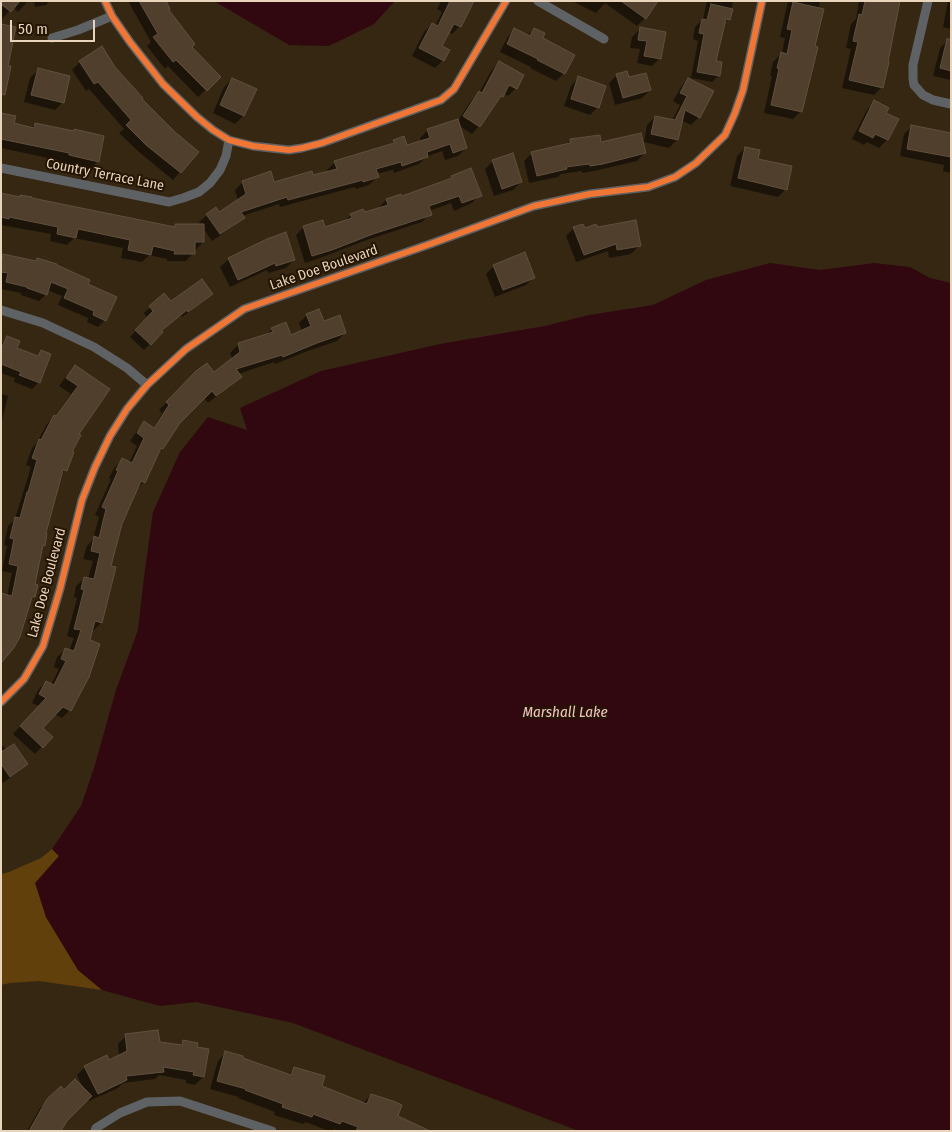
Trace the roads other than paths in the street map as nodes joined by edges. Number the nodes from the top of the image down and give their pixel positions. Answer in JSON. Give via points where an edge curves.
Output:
{"nodes":[{"id":1,"x":105,"y":1,"type":"edge"},
{"id":2,"x":506,"y":1,"type":"edge"},
{"id":3,"x":538,"y":1,"type":"edge"},
{"id":4,"x":762,"y":1,"type":"edge"},
{"id":5,"x":928,"y":1,"type":"edge"},
{"id":6,"x":112,"y":16,"type":"junction"},
{"id":7,"x":52,"y":38,"type":"dead end"},
{"id":8,"x":604,"y":39,"type":"dead end"},
{"id":9,"x":951,"y":104,"type":"edge"},
{"id":10,"x":230,"y":140,"type":"junction"},
{"id":11,"x":1,"y":168,"type":"edge"},
{"id":12,"x":1,"y":310,"type":"edge"},
{"id":13,"x":147,"y":385,"type":"junction"},
{"id":14,"x":1,"y":702,"type":"edge"},
{"id":15,"x":94,"y":1131,"type":"edge"},
{"id":16,"x":272,"y":1131,"type":"edge"}],
"edges":[{"from":1,"to":6,"type":"street"},
{"from":2,"to":10,"type":"street","via":[[454,89],[441,100],[302,148],[275,149]]},
{"from":3,"to":8,"type":"street"},
{"from":4,"to":13,"type":"street","name":"Lake Doe Boulevard","via":[[735,113],[724,135],[696,163],[675,177],[648,187],[590,194],[534,206],[244,309],[186,349]]},
{"from":5,"to":9,"type":"street","via":[[914,66],[914,84],[922,95]]},
{"from":6,"to":7,"type":"street"},
{"from":6,"to":10,"type":"street","via":[[163,84],[197,118]]},
{"from":10,"to":11,"type":"street","name":"Country Terrace Lane","via":[[220,170],[210,183],[199,192],[169,202]]},
{"from":12,"to":13,"type":"street","via":[[43,323],[94,347]]},
{"from":13,"to":14,"type":"street","name":"Lake Doe Boulevard","via":[[126,409],[95,467],[82,500],[43,646],[24,679]]},
{"from":15,"to":16,"type":"street","via":[[120,1113],[147,1102],[180,1101]]}]}
